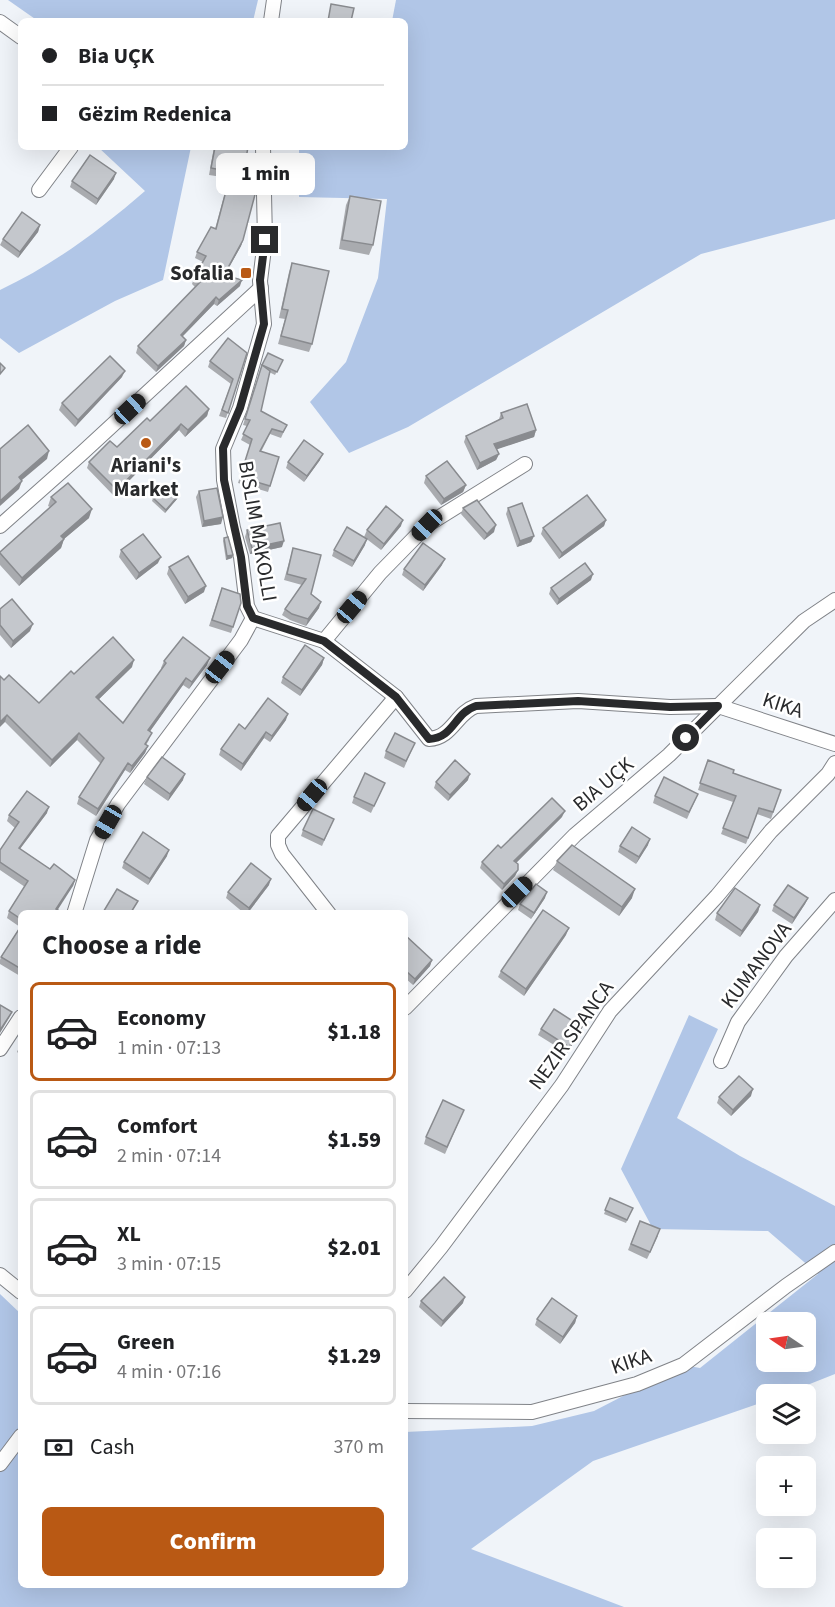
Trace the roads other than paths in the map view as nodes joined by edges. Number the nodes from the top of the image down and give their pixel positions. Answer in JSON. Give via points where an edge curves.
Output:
{"nodes":[{"id":1,"x":274,"y":0,"type":"edge"},
{"id":2,"x":271,"y":18,"type":"edge"},
{"id":3,"x":0,"y":22,"type":"edge"},
{"id":4,"x":18,"y":34,"type":"edge"},
{"id":5,"x":69,"y":150,"type":"edge"},
{"id":6,"x":263,"y":150,"type":"edge"},
{"id":7,"x":39,"y":190,"type":"dead end"},
{"id":8,"x":261,"y":288,"type":"junction"},
{"id":9,"x":525,"y":464,"type":"dead end"},
{"id":10,"x":0,"y":526,"type":"edge"},
{"id":11,"x":835,"y":600,"type":"edge"},
{"id":12,"x":253,"y":618,"type":"junction"},
{"id":13,"x":324,"y":641,"type":"junction"},
{"id":14,"x":396,"y":697,"type":"junction"},
{"id":15,"x":718,"y":706,"type":"junction"},
{"id":16,"x":835,"y":744,"type":"edge"},
{"id":17,"x":835,"y":763,"type":"edge"},
{"id":18,"x":835,"y":900,"type":"edge"},
{"id":19,"x":75,"y":910,"type":"edge"},
{"id":20,"x":326,"y":910,"type":"edge"},
{"id":21,"x":408,"y":1005,"type":"edge"},
{"id":22,"x":18,"y":1022,"type":"edge"},
{"id":23,"x":0,"y":1049,"type":"edge"},
{"id":24,"x":721,"y":1061,"type":"dead end"},
{"id":25,"x":835,"y":1252,"type":"edge"},
{"id":26,"x":0,"y":1275,"type":"edge"},
{"id":27,"x":408,"y":1286,"type":"edge"},
{"id":28,"x":18,"y":1290,"type":"edge"},
{"id":29,"x":408,"y":1411,"type":"edge"},
{"id":30,"x":18,"y":1440,"type":"edge"},
{"id":31,"x":0,"y":1464,"type":"edge"}],
"edges":[{"from":1,"to":2,"type":"street"},
{"from":3,"to":4,"type":"street"},
{"from":5,"to":7,"type":"street"},
{"from":6,"to":8,"type":"street","name":"BISLIM MAKOLLI","via":[[265,240]]},
{"from":8,"to":10,"type":"street"},
{"from":8,"to":12,"type":"street","name":"BISLIM MAKOLLI","via":[[264,324],[240,408],[223,448],[224,480],[247,606]]},
{"from":9,"to":13,"type":"street","via":[[427,525],[380,573]]},
{"from":11,"to":15,"type":"street","name":"BIA UÇK","via":[[804,621]]},
{"from":12,"to":13,"type":"street"},
{"from":12,"to":19,"type":"street","name":"BISLIM MAKOLLI","via":[[241,640],[118,804],[97,840]]},
{"from":13,"to":14,"type":"street"},
{"from":14,"to":15,"type":"street","name":"KIKA","via":[[429,739],[447,734],[465,710],[476,706],[578,701]]},
{"from":14,"to":20,"type":"street","via":[[278,836],[282,854]]},
{"from":15,"to":16,"type":"street","name":"KIKA"},
{"from":15,"to":21,"type":"street","name":"BIA UÇK","via":[[575,835]]},
{"from":17,"to":27,"type":"street","name":"NEZIR SPANCA","via":[[610,1011],[562,1085]]},
{"from":18,"to":24,"type":"street","name":"KUMANOVA","via":[[786,956],[738,1022]]},
{"from":22,"to":23,"type":"street"},
{"from":25,"to":29,"type":"street","name":"KIKA","via":[[683,1365],[637,1384],[532,1412]]},
{"from":26,"to":28,"type":"street"},
{"from":30,"to":31,"type":"street"}]}
